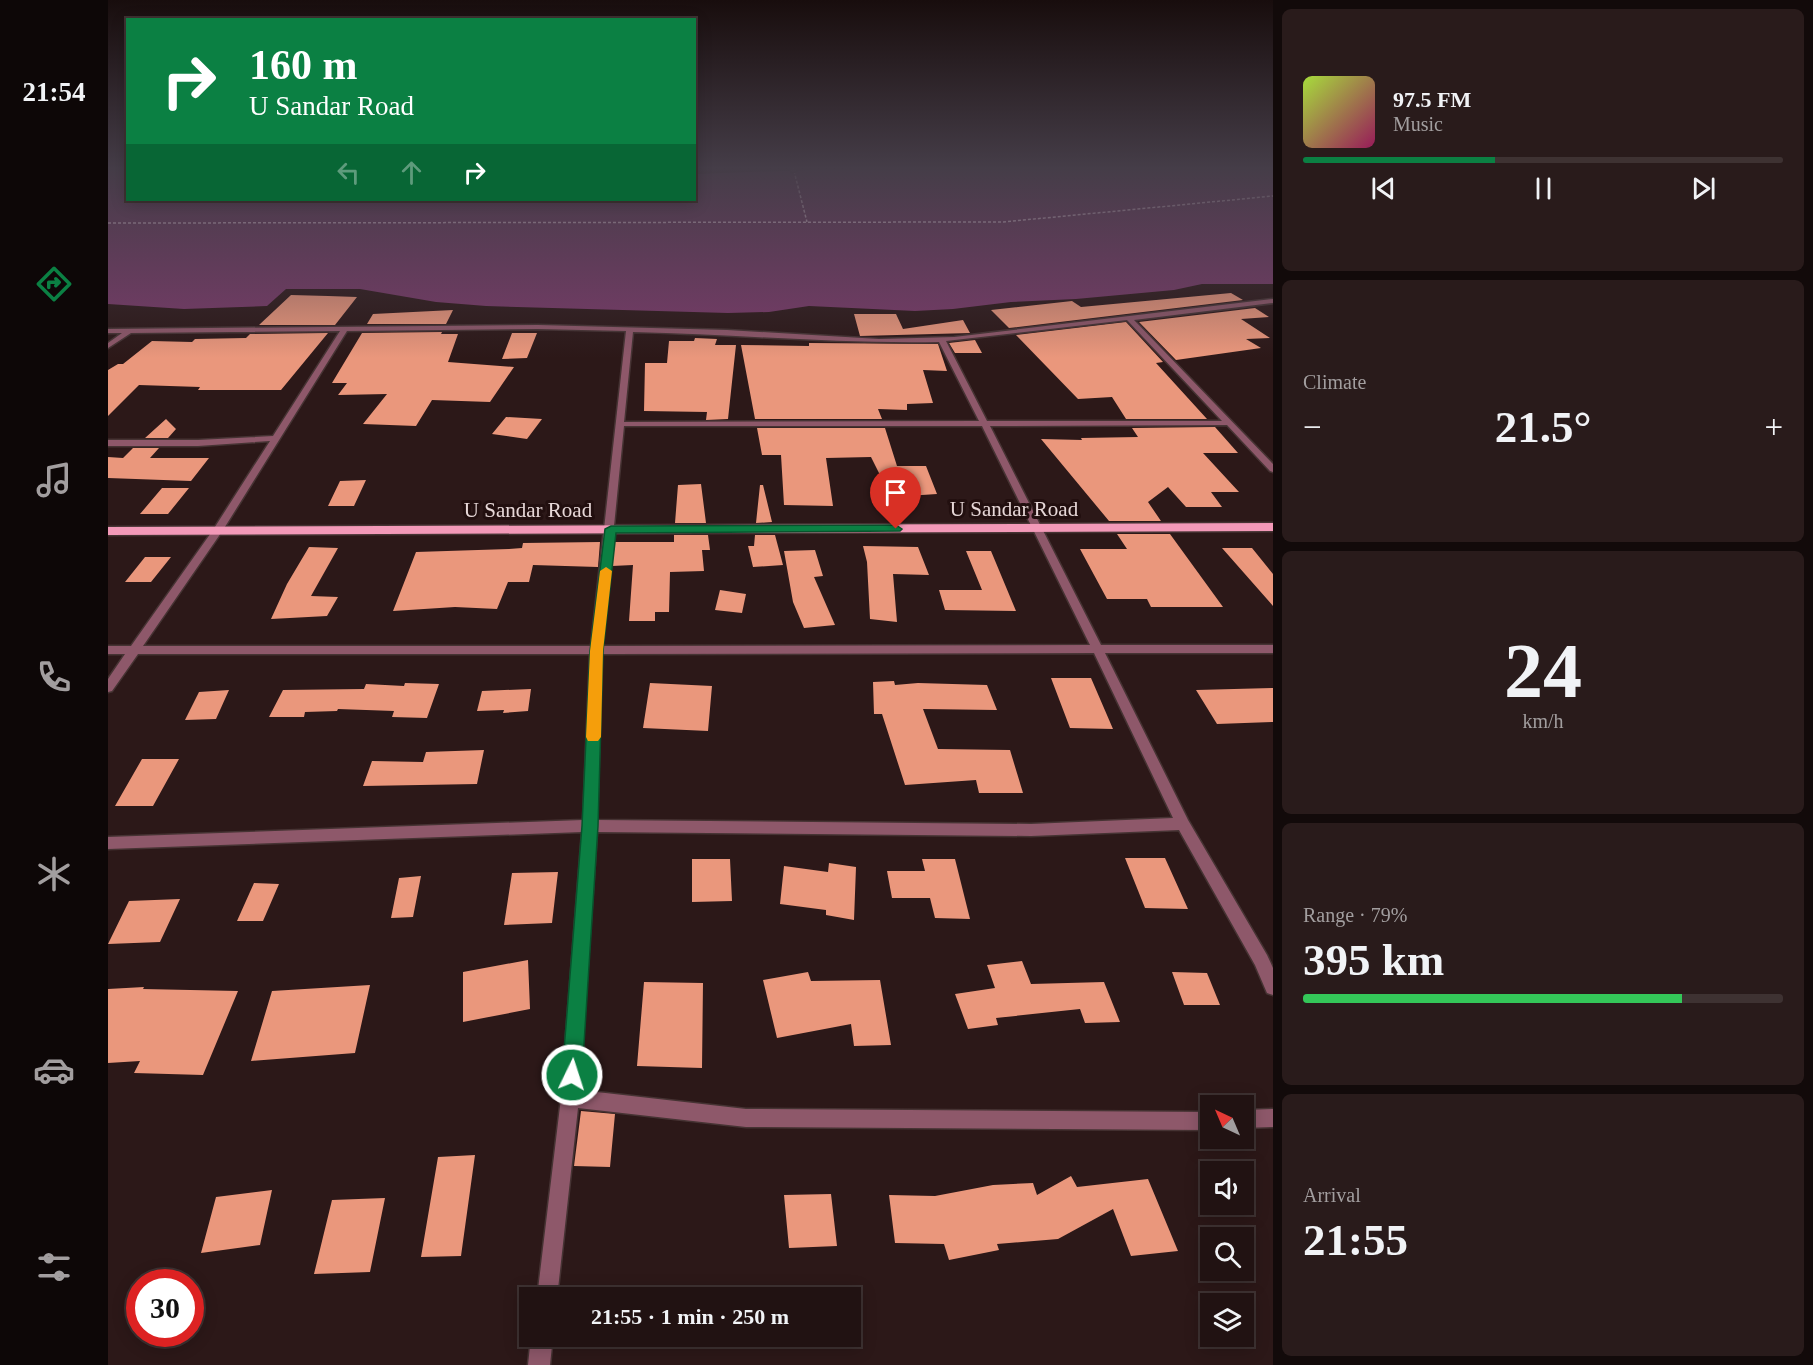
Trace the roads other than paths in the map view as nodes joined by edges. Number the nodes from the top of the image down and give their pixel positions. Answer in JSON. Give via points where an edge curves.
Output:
{"nodes":[{"id":1,"x":1273,"y":301,"type":"edge"},
{"id":2,"x":1129,"y":318,"type":"junction"},
{"id":3,"x":345,"y":329,"type":"junction"},
{"id":4,"x":630,"y":329,"type":"junction"},
{"id":5,"x":108,"y":331,"type":"edge"},
{"id":6,"x":128,"y":332,"type":"junction"},
{"id":7,"x":941,"y":339,"type":"junction"},
{"id":8,"x":108,"y":346,"type":"edge"},
{"id":9,"x":1229,"y":423,"type":"junction"},
{"id":10,"x":619,"y":424,"type":"junction"},
{"id":11,"x":987,"y":425,"type":"junction"},
{"id":12,"x":275,"y":438,"type":"junction"},
{"id":13,"x":108,"y":443,"type":"edge"},
{"id":14,"x":1273,"y":469,"type":"edge"},
{"id":15,"x":1273,"y":527,"type":"edge"},
{"id":16,"x":1039,"y":528,"type":"junction"},
{"id":17,"x":611,"y":529,"type":"junction"},
{"id":18,"x":108,"y":531,"type":"edge"},
{"id":19,"x":218,"y":531,"type":"junction"},
{"id":20,"x":1097,"y":647,"type":"junction"},
{"id":21,"x":1273,"y":648,"type":"edge"},
{"id":22,"x":108,"y":650,"type":"edge"},
{"id":23,"x":133,"y":650,"type":"junction"},
{"id":24,"x":596,"y":651,"type":"junction"},
{"id":25,"x":108,"y":688,"type":"edge"},
{"id":26,"x":1183,"y":824,"type":"junction"},
{"id":27,"x":590,"y":826,"type":"junction"},
{"id":28,"x":108,"y":843,"type":"edge"},
{"id":29,"x":1273,"y":987,"type":"edge"},
{"id":30,"x":570,"y":1098,"type":"junction"},
{"id":31,"x":1273,"y":1118,"type":"edge"},
{"id":32,"x":1254,"y":1119,"type":"edge"},
{"id":33,"x":1200,"y":1121,"type":"edge"},
{"id":34,"x":548,"y":1287,"type":"edge"},
{"id":35,"x":541,"y":1347,"type":"edge"},
{"id":36,"x":539,"y":1365,"type":"edge"}],
"edges":[{"from":1,"to":2,"type":"street"},
{"from":2,"to":7,"type":"street"},
{"from":2,"to":9,"type":"street"},
{"from":3,"to":4,"type":"street"},
{"from":3,"to":6,"type":"street"},
{"from":3,"to":12,"type":"street"},
{"from":4,"to":7,"type":"street"},
{"from":4,"to":10,"type":"street"},
{"from":5,"to":6,"type":"street"},
{"from":6,"to":8,"type":"street"},
{"from":7,"to":11,"type":"street"},
{"from":9,"to":11,"type":"street"},
{"from":9,"to":14,"type":"street"},
{"from":10,"to":11,"type":"street"},
{"from":10,"to":17,"type":"street"},
{"from":11,"to":16,"type":"street"},
{"from":12,"to":13,"type":"street"},
{"from":12,"to":19,"type":"street"},
{"from":15,"to":16,"type":"main road","name":"U Sandar Road"},
{"from":16,"to":17,"type":"main road","name":"U Sandar Road"},
{"from":16,"to":20,"type":"street"},
{"from":17,"to":19,"type":"main road","name":"U Sandar Road"},
{"from":17,"to":24,"type":"street"},
{"from":18,"to":19,"type":"main road","name":"U Sandar Road"},
{"from":19,"to":23,"type":"street"},
{"from":20,"to":21,"type":"street"},
{"from":20,"to":24,"type":"street"},
{"from":20,"to":26,"type":"street"},
{"from":22,"to":23,"type":"street"},
{"from":23,"to":24,"type":"street"},
{"from":23,"to":25,"type":"street"},
{"from":24,"to":27,"type":"street"},
{"from":26,"to":27,"type":"street","via":[[1031,830]]},
{"from":26,"to":29,"type":"street"},
{"from":27,"to":28,"type":"street"},
{"from":27,"to":30,"type":"street"},
{"from":30,"to":33,"type":"street","via":[[746,1118]]},
{"from":30,"to":34,"type":"street"},
{"from":31,"to":32,"type":"street"},
{"from":35,"to":36,"type":"street"}]}
